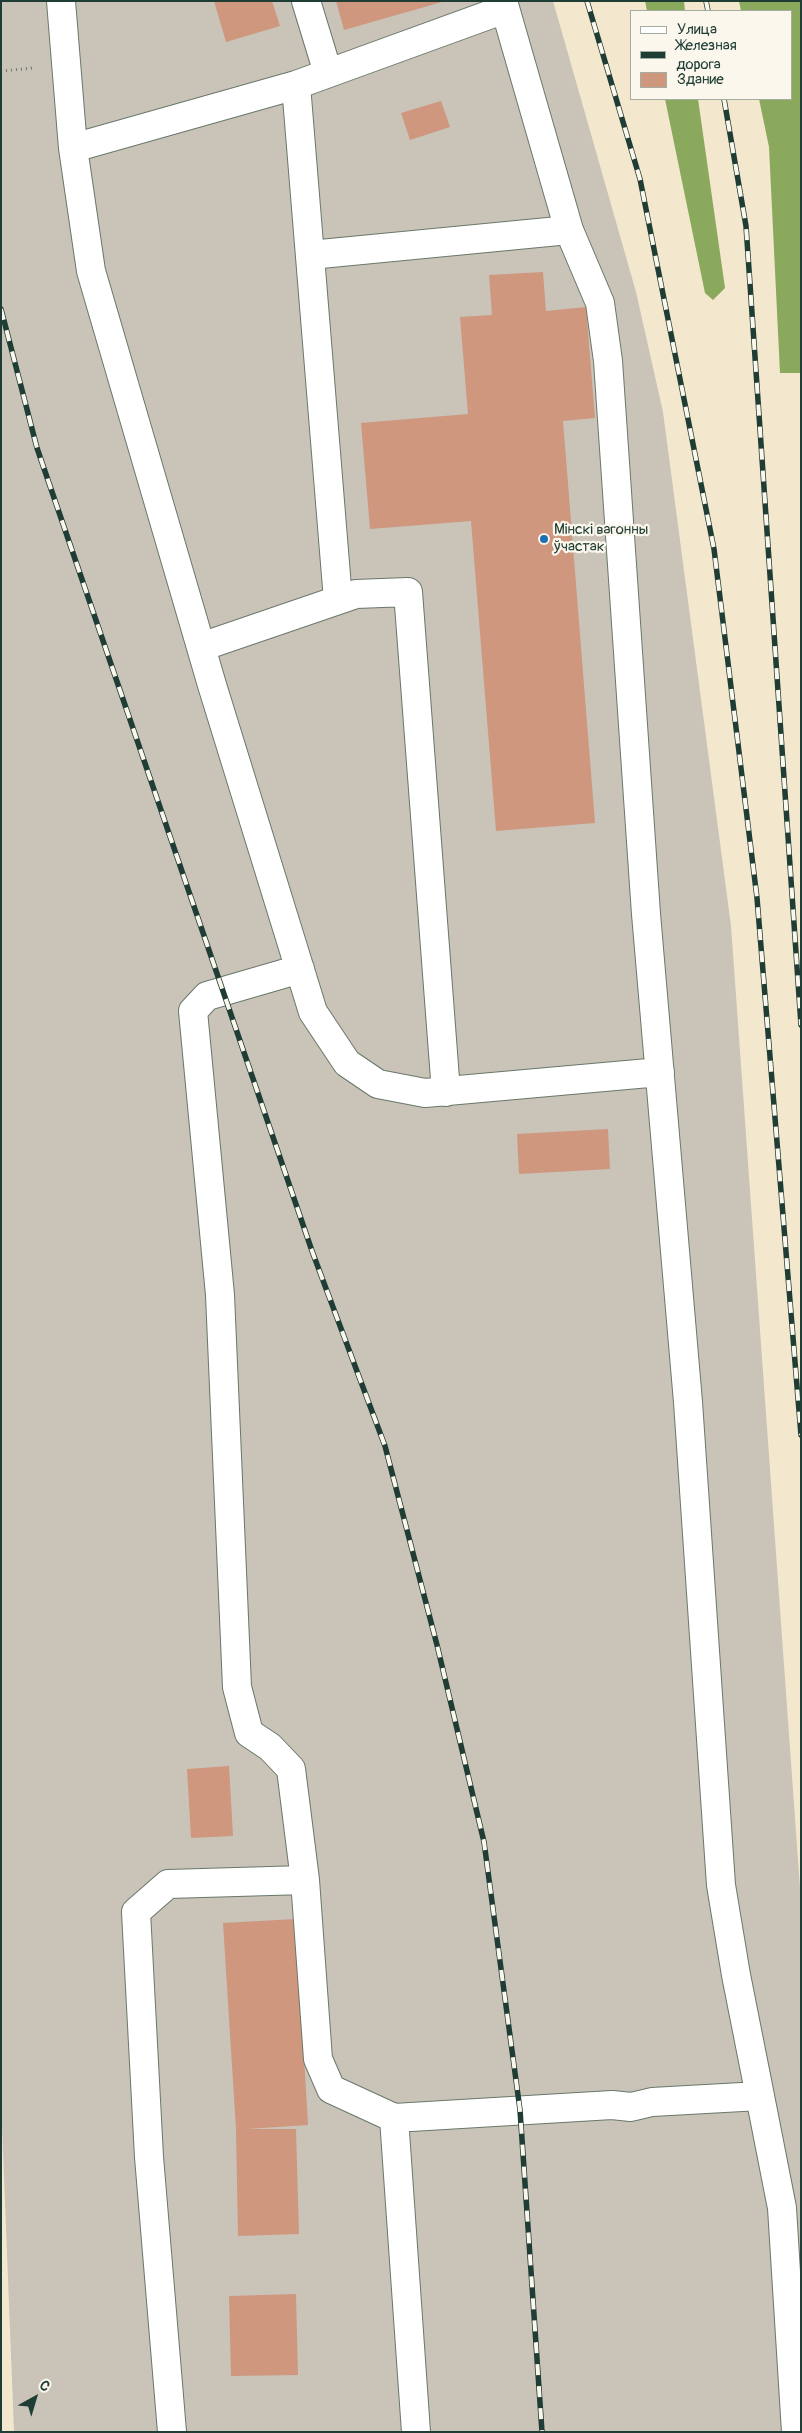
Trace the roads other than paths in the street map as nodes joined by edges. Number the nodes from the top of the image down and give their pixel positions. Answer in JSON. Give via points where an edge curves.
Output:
{"nodes":[{"id":1,"x":61,"y":1,"type":"edge"},
{"id":2,"x":306,"y":1,"type":"edge"},
{"id":3,"x":504,"y":5,"type":"edge"},
{"id":4,"x":328,"y":74,"type":"junction"},
{"id":5,"x":296,"y":85,"type":"junction"},
{"id":6,"x":73,"y":148,"type":"junction"},
{"id":7,"x":569,"y":230,"type":"junction"},
{"id":8,"x":310,"y":255,"type":"junction"},
{"id":9,"x":338,"y":600,"type":"junction"},
{"id":10,"x":200,"y":647,"type":"junction"},
{"id":11,"x":300,"y":970,"type":"junction"},
{"id":12,"x":660,"y":1072,"type":"junction"},
{"id":13,"x":446,"y":1092,"type":"junction"},
{"id":14,"x":305,"y":1880,"type":"junction"},
{"id":15,"x":760,"y":2096,"type":"junction"},
{"id":16,"x":394,"y":2118,"type":"junction"},
{"id":17,"x":172,"y":2432,"type":"edge"},
{"id":18,"x":416,"y":2432,"type":"edge"},
{"id":19,"x":796,"y":2432,"type":"edge"}],
"edges":[{"from":1,"to":6,"type":"lane"},
{"from":2,"to":4,"type":"lane"},
{"from":3,"to":4,"type":"lane"},
{"from":3,"to":7,"type":"lane"},
{"from":4,"to":5,"type":"lane"},
{"from":5,"to":6,"type":"lane"},
{"from":5,"to":8,"type":"lane"},
{"from":6,"to":10,"type":"lane","via":[[91,271]]},
{"from":7,"to":8,"type":"lane"},
{"from":7,"to":12,"type":"lane","via":[[600,303],[608,361]]},
{"from":8,"to":9,"type":"lane"},
{"from":9,"to":10,"type":"lane"},
{"from":9,"to":13,"type":"lane","via":[[356,594],[408,592]]},
{"from":10,"to":11,"type":"lane"},
{"from":11,"to":13,"type":"lane","via":[[313,1012],[347,1063],[378,1084],[425,1094]]},
{"from":11,"to":14,"type":"lane","via":[[207,996],[193,1011],[220,1295],[237,1687],[249,1733],[270,1747],[291,1769]]},
{"from":12,"to":13,"type":"lane"},
{"from":12,"to":15,"type":"lane","via":[[688,1402],[721,1885]]},
{"from":14,"to":16,"type":"lane","via":[[318,2059],[330,2089]]},
{"from":14,"to":17,"type":"lane","via":[[168,1884],[136,1912],[149,2157]]},
{"from":15,"to":16,"type":"lane","via":[[652,2102],[632,2107],[612,2105]]},
{"from":15,"to":19,"type":"lane","via":[[782,2208]]},
{"from":16,"to":18,"type":"lane"}]}
